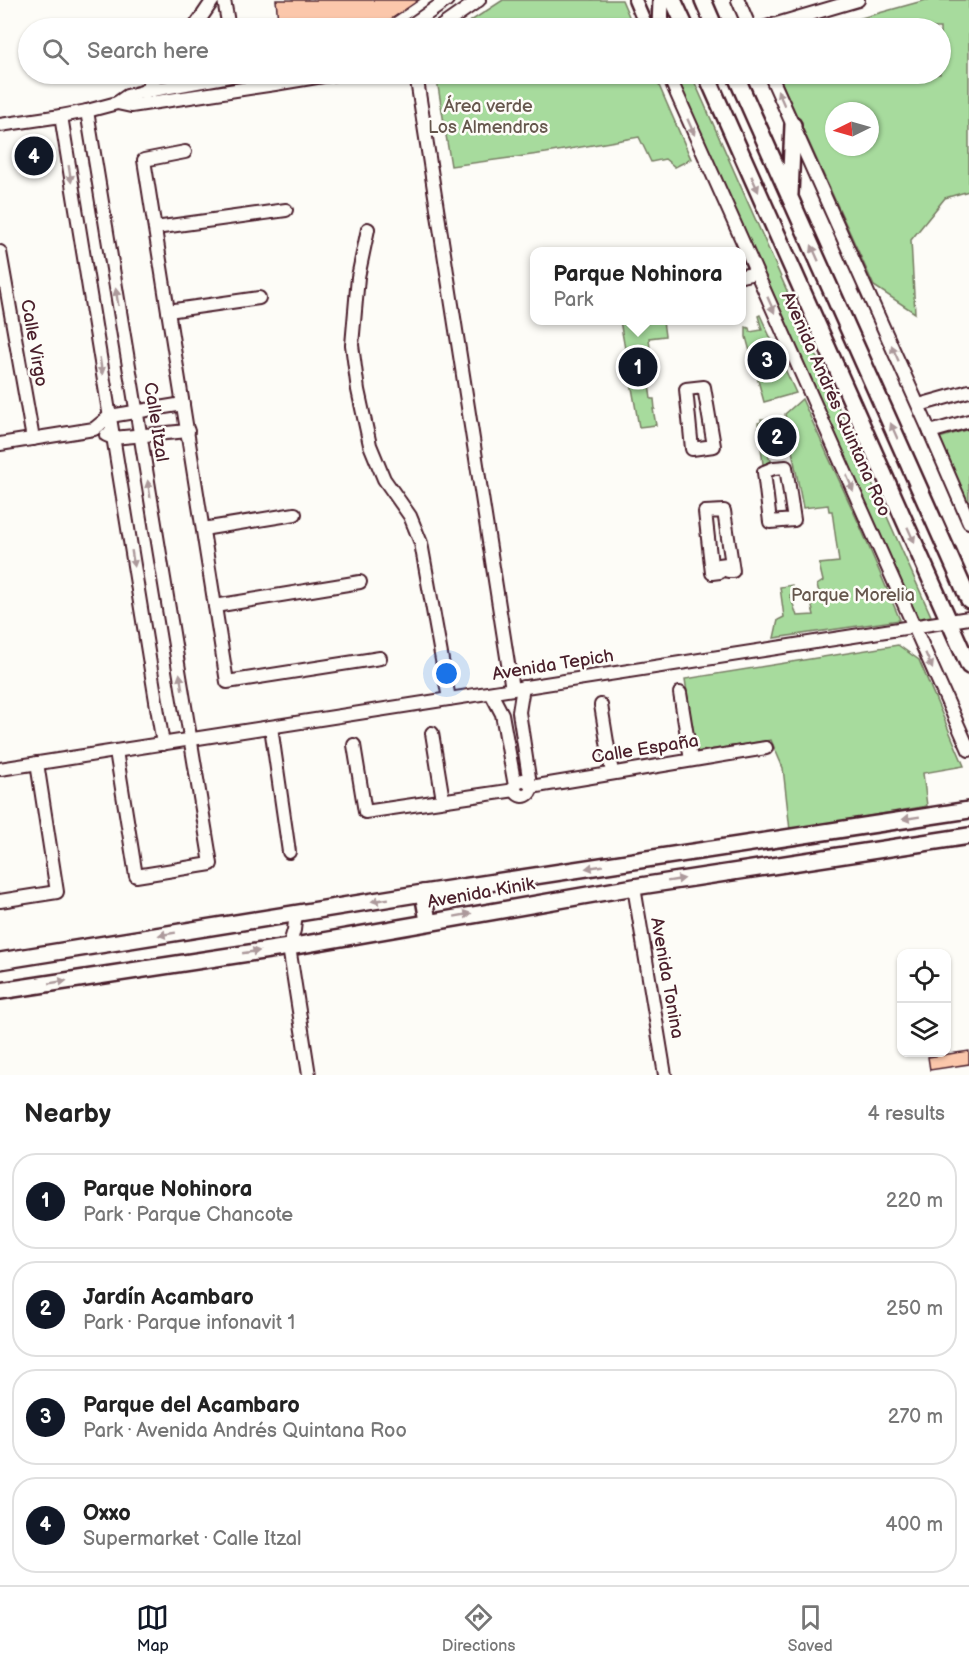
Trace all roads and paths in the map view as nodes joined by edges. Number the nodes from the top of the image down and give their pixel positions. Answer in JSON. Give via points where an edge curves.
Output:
{"nodes":[{"id":1,"x":213,"y":0,"type":"edge"},
{"id":2,"x":224,"y":0,"type":"edge"},
{"id":3,"x":447,"y":0,"type":"edge"},
{"id":4,"x":479,"y":0,"type":"edge"},
{"id":5,"x":635,"y":0,"type":"edge"},
{"id":6,"x":661,"y":0,"type":"edge"},
{"id":7,"x":673,"y":0,"type":"edge"},
{"id":8,"x":703,"y":0,"type":"edge"},
{"id":9,"x":738,"y":0,"type":"edge"},
{"id":10,"x":858,"y":0,"type":"edge"},
{"id":11,"x":201,"y":18,"type":"edge"},
{"id":12,"x":227,"y":18,"type":"edge"},
{"id":13,"x":421,"y":18,"type":"edge"},
{"id":14,"x":453,"y":18,"type":"edge"},
{"id":15,"x":643,"y":18,"type":"edge"},
{"id":16,"x":660,"y":18,"type":"edge"},
{"id":17,"x":681,"y":18,"type":"edge"},
{"id":18,"x":711,"y":18,"type":"edge"},
{"id":19,"x":746,"y":18,"type":"edge"},
{"id":20,"x":797,"y":18,"type":"edge"},
{"id":21,"x":152,"y":84,"type":"edge"},
{"id":22,"x":198,"y":84,"type":"edge"},
{"id":23,"x":275,"y":84,"type":"edge"},
{"id":24,"x":418,"y":84,"type":"edge"},
{"id":25,"x":672,"y":84,"type":"edge"},
{"id":26,"x":710,"y":84,"type":"edge"},
{"id":27,"x":739,"y":84,"type":"edge"},
{"id":28,"x":775,"y":84,"type":"edge"},
{"id":29,"x":143,"y":98,"type":"junction"},
{"id":30,"x":87,"y":111,"type":"junction"},
{"id":31,"x":61,"y":116,"type":"junction"},
{"id":32,"x":0,"y":125,"type":"edge"},
{"id":33,"x":793,"y":125,"type":"junction"},
{"id":34,"x":185,"y":152,"type":"dead end"},
{"id":35,"x":790,"y":197,"type":"junction"},
{"id":36,"x":286,"y":210,"type":"dead end"},
{"id":37,"x":154,"y":228,"type":"junction"},
{"id":38,"x":368,"y":229,"type":"dead end"},
{"id":39,"x":745,"y":247,"type":"edge"},
{"id":40,"x":746,"y":250,"type":"edge"},
{"id":41,"x":0,"y":252,"type":"edge"},
{"id":42,"x":756,"y":273,"type":"junction"},
{"id":43,"x":746,"y":275,"type":"edge"},
{"id":44,"x":259,"y":298,"type":"dead end"},
{"id":45,"x":168,"y":311,"type":"junction"},
{"id":46,"x":969,"y":391,"type":"edge"},
{"id":47,"x":183,"y":404,"type":"junction"},
{"id":48,"x":919,"y":405,"type":"junction"},
{"id":49,"x":136,"y":412,"type":"junction"},
{"id":50,"x":110,"y":416,"type":"junction"},
{"id":51,"x":969,"y":421,"type":"edge"},
{"id":52,"x":94,"y":429,"type":"junction"},
{"id":53,"x":188,"y":431,"type":"junction"},
{"id":54,"x":930,"y":432,"type":"junction"},
{"id":55,"x":140,"y":435,"type":"junction"},
{"id":56,"x":113,"y":438,"type":"junction"},
{"id":57,"x":33,"y":439,"type":"junction"},
{"id":58,"x":0,"y":444,"type":"edge"},
{"id":59,"x":692,"y":449,"type":"joint"},
{"id":60,"x":296,"y":514,"type":"dead end"},
{"id":61,"x":969,"y":522,"type":"edge"},
{"id":62,"x":203,"y":529,"type":"junction"},
{"id":63,"x":720,"y":572,"type":"joint"},
{"id":64,"x":360,"y":582,"type":"dead end"},
{"id":65,"x":969,"y":600,"type":"edge"},
{"id":66,"x":215,"y":606,"type":"junction"},
{"id":67,"x":969,"y":618,"type":"edge"},
{"id":68,"x":949,"y":621,"type":"junction"},
{"id":69,"x":914,"y":627,"type":"junction"},
{"id":70,"x":380,"y":658,"type":"dead end"},
{"id":71,"x":969,"y":666,"type":"edge"},
{"id":72,"x":518,"y":688,"type":"junction"},
{"id":73,"x":490,"y":693,"type":"junction"},
{"id":74,"x":680,"y":693,"type":"dead end"},
{"id":75,"x":449,"y":699,"type":"junction"},
{"id":76,"x":601,"y":705,"type":"dead end"},
{"id":77,"x":271,"y":727,"type":"junction"},
{"id":78,"x":432,"y":733,"type":"dead end"},
{"id":79,"x":191,"y":739,"type":"junction"},
{"id":80,"x":163,"y":744,"type":"junction"},
{"id":81,"x":354,"y":746,"type":"dead end"},
{"id":82,"x":766,"y":748,"type":"dead end"},
{"id":83,"x":969,"y":750,"type":"edge"},
{"id":84,"x":116,"y":751,"type":"junction"},
{"id":85,"x":691,"y":760,"type":"junction"},
{"id":86,"x":38,"y":763,"type":"junction"},
{"id":87,"x":0,"y":769,"type":"edge"},
{"id":88,"x":512,"y":773,"type":"junction"},
{"id":89,"x":612,"y":773,"type":"junction"},
{"id":90,"x":530,"y":780,"type":"junction"},
{"id":91,"x":515,"y":788,"type":"junction"},
{"id":92,"x":442,"y":801,"type":"junction"},
{"id":93,"x":969,"y":810,"type":"edge"},
{"id":94,"x":969,"y":836,"type":"edge"},
{"id":95,"x":741,"y":844,"type":"junction"},
{"id":96,"x":289,"y":852,"type":"dead end"},
{"id":97,"x":746,"y":869,"type":"junction"},
{"id":98,"x":634,"y":887,"type":"junction"},
{"id":99,"x":423,"y":893,"type":"junction"},
{"id":100,"x":0,"y":901,"type":"edge"},
{"id":101,"x":296,"y":913,"type":"junction"},
{"id":102,"x":428,"y":921,"type":"junction"},
{"id":103,"x":289,"y":947,"type":"junction"},
{"id":104,"x":0,"y":962,"type":"edge"},
{"id":105,"x":0,"y":991,"type":"edge"},
{"id":106,"x":309,"y":1075,"type":"edge"},
{"id":107,"x":665,"y":1075,"type":"edge"}],
"edges":[{"from":1,"to":11,"type":"street"},
{"from":2,"to":12,"type":"street"},
{"from":3,"to":13,"type":"street"},
{"from":4,"to":14,"type":"street"},
{"from":5,"to":15,"type":"street"},
{"from":6,"to":16,"type":"main road"},
{"from":7,"to":17,"type":"main road"},
{"from":8,"to":18,"type":"main road"},
{"from":9,"to":19,"type":"street"},
{"from":10,"to":20,"type":"street"},
{"from":21,"to":29,"type":"street"},
{"from":22,"to":29,"type":"street"},
{"from":23,"to":29,"type":"street"},
{"from":24,"to":72,"type":"street"},
{"from":25,"to":39,"type":"street","name":"Avenida Andrés Quintana Roo","one_way":true},
{"from":26,"to":68,"type":"main road","name":"Avenida Andrés Quintana Roo","one_way":true},
{"from":27,"to":35,"type":"main road"},
{"from":33,"to":28,"type":"street","one_way":true},
{"from":29,"to":30,"type":"street","via":[[131,106],[117,104]]},
{"from":30,"to":31,"type":"street"},
{"from":49,"to":30,"type":"street","name":"Calle Itzal","one_way":true},
{"from":31,"to":32,"type":"street"},
{"from":31,"to":50,"type":"street","one_way":true},
{"from":33,"to":35,"type":"main road"},
{"from":48,"to":33,"type":"street","one_way":true},
{"from":34,"to":37,"type":"street","via":[[144,159]]},
{"from":65,"to":35,"type":"main road","one_way":true},
{"from":36,"to":37,"type":"street"},
{"from":37,"to":45,"type":"street"},
{"from":38,"to":75,"type":"street","via":[[357,277],[352,345],[358,390],[370,445],[384,479],[410,516],[422,543]]},
{"from":40,"to":42,"type":"street","name":"Avenida Andrés Quintana Roo","one_way":true},
{"from":41,"to":57,"type":"street","name":"Calle Virgo"},
{"from":42,"to":43,"type":"street"},
{"from":42,"to":69,"type":"street","name":"Avenida Andrés Quintana Roo","one_way":true},
{"from":44,"to":45,"type":"street"},
{"from":45,"to":47,"type":"street"},
{"from":46,"to":48,"type":"street"},
{"from":47,"to":49,"type":"street"},
{"from":47,"to":53,"type":"street"},
{"from":48,"to":54,"type":"street"},
{"from":49,"to":50,"type":"street"},
{"from":49,"to":55,"type":"street","name":"Calle Itzal"},
{"from":50,"to":52,"type":"street"},
{"from":50,"to":56,"type":"street"},
{"from":51,"to":54,"type":"street"},
{"from":52,"to":56,"type":"street"},
{"from":52,"to":57,"type":"street"},
{"from":53,"to":55,"type":"street"},
{"from":53,"to":62,"type":"street"},
{"from":54,"to":61,"type":"street"},
{"from":55,"to":56,"type":"street"},
{"from":79,"to":55,"type":"street","name":"Calle Itzal","one_way":true},
{"from":56,"to":80,"type":"street","one_way":true},
{"from":57,"to":58,"type":"street"},
{"from":59,"to":59,"type":"street","via":[[686,389],[704,387],[714,446]]},
{"from":60,"to":62,"type":"street"},
{"from":62,"to":66,"type":"street"},
{"from":63,"to":63,"type":"street","via":[[712,573],[705,512],[724,511],[733,571],[728,571],[727,564],[719,565]]},
{"from":64,"to":66,"type":"street"},
{"from":66,"to":70,"type":"street","via":[[227,682]]},
{"from":67,"to":68,"type":"street","name":"Avenida Tepich"},
{"from":68,"to":69,"type":"street","name":"Avenida Tepich"},
{"from":68,"to":71,"type":"main road","name":"Avenida Andrés Quintana Roo"},
{"from":69,"to":72,"type":"street","name":"Avenida Tepich"},
{"from":69,"to":83,"type":"street","name":"Avenida Andrés Quintana Roo","one_way":true},
{"from":72,"to":73,"type":"street","name":"Avenida Tepich"},
{"from":72,"to":90,"type":"street"},
{"from":73,"to":75,"type":"street","name":"Avenida Tepich"},
{"from":73,"to":88,"type":"street","via":[[502,714]]},
{"from":74,"to":85,"type":"street"},
{"from":75,"to":77,"type":"street","name":"Avenida Tepich"},
{"from":76,"to":89,"type":"street"},
{"from":77,"to":79,"type":"street","name":"Avenida Tepich"},
{"from":77,"to":96,"type":"street"},
{"from":78,"to":92,"type":"street"},
{"from":79,"to":80,"type":"street","name":"Avenida Tepich"},
{"from":79,"to":84,"type":"street","name":"Calle Itzal","via":[[211,864],[136,876]]},
{"from":80,"to":84,"type":"street","name":"Avenida Tepich"},
{"from":81,"to":92,"type":"street","name":"Calle España","via":[[364,812]]},
{"from":82,"to":85,"type":"street","name":"Calle España"},
{"from":84,"to":86,"type":"street","name":"Avenida Tepich"},
{"from":85,"to":89,"type":"street","name":"Calle España"},
{"from":86,"to":87,"type":"street","name":"Avenida Tepich"},
{"from":86,"to":100,"type":"street","via":[[57,892]]},
{"from":88,"to":90,"type":"street"},
{"from":88,"to":91,"type":"street"},
{"from":89,"to":90,"type":"street","name":"Calle España"},
{"from":90,"to":91,"type":"street","name":"Calle España","via":[[526,796],[518,795]]},
{"from":91,"to":92,"type":"street","name":"Calle España"},
{"from":93,"to":95,"type":"main road","name":"Avenida Kinik","one_way":true},
{"from":94,"to":97,"type":"main road","name":"Avenida Kinik"},
{"from":95,"to":97,"type":"main road"},
{"from":95,"to":99,"type":"main road","name":"Avenida Kinik","one_way":true},
{"from":98,"to":97,"type":"main road","name":"Avenida Kinik","one_way":true},
{"from":102,"to":98,"type":"main road","name":"Avenida Kinik","one_way":true},
{"from":98,"to":107,"type":"street","name":"Avenida Tonina"},
{"from":99,"to":101,"type":"main road","name":"Avenida Kinik","one_way":true},
{"from":99,"to":102,"type":"main road"},
{"from":101,"to":103,"type":"street"},
{"from":101,"to":104,"type":"main road","name":"Avenida Kinik","one_way":true},
{"from":102,"to":103,"type":"main road","name":"Avenida Kinik"},
{"from":105,"to":103,"type":"main road","name":"Avenida Kinik","one_way":true},
{"from":103,"to":106,"type":"street"}]}
